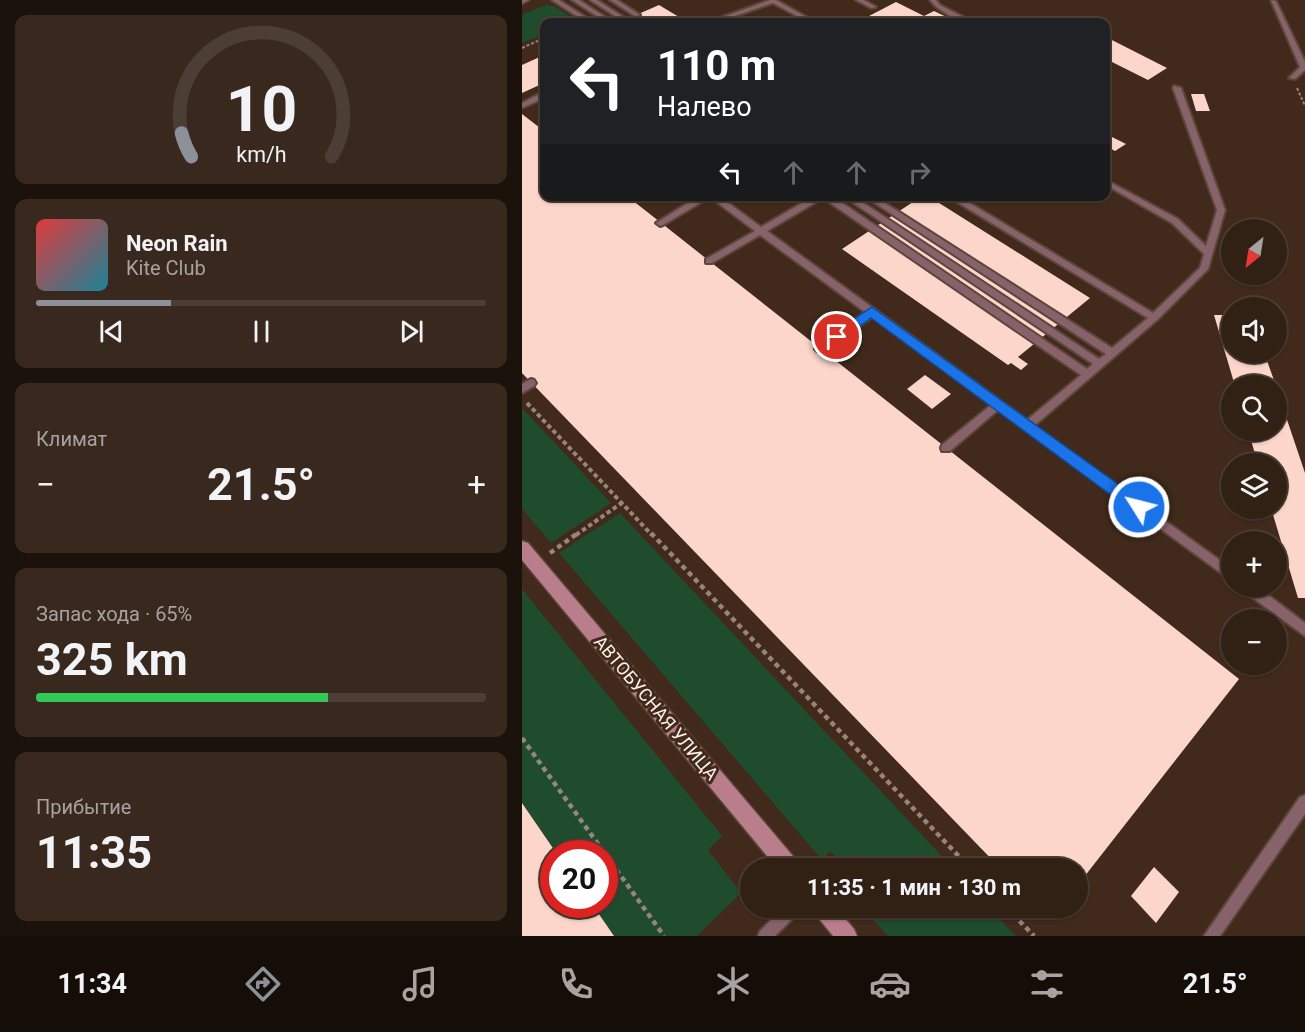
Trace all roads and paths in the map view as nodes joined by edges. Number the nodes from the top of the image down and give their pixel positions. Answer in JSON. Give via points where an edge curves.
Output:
{"nodes":[{"id":1,"x":555,"y":0,"type":"edge"},
{"id":2,"x":575,"y":0,"type":"edge"},
{"id":3,"x":593,"y":0,"type":"edge"},
{"id":4,"x":613,"y":0,"type":"edge"},
{"id":5,"x":860,"y":0,"type":"edge"},
{"id":6,"x":933,"y":0,"type":"edge"},
{"id":7,"x":1273,"y":1,"type":"edge"},
{"id":8,"x":873,"y":7,"type":"dead end"},
{"id":9,"x":638,"y":15,"type":"dead end"},
{"id":10,"x":584,"y":18,"type":"edge"},
{"id":11,"x":604,"y":18,"type":"edge"},
{"id":12,"x":622,"y":18,"type":"edge"},
{"id":13,"x":724,"y":18,"type":"edge"},
{"id":14,"x":805,"y":18,"type":"edge"},
{"id":15,"x":962,"y":18,"type":"edge"},
{"id":16,"x":540,"y":40,"type":"edge"},
{"id":17,"x":522,"y":48,"type":"edge"},
{"id":18,"x":1293,"y":78,"type":"joint"},
{"id":19,"x":1177,"y":88,"type":"dead end"},
{"id":20,"x":540,"y":97,"type":"edge"},
{"id":21,"x":522,"y":106,"type":"edge"},
{"id":22,"x":1305,"y":106,"type":"edge"},
{"id":23,"x":1110,"y":185,"type":"edge"},
{"id":24,"x":697,"y":201,"type":"edge"},
{"id":25,"x":720,"y":201,"type":"edge"},
{"id":26,"x":813,"y":201,"type":"edge"},
{"id":27,"x":833,"y":201,"type":"edge"},
{"id":28,"x":855,"y":201,"type":"edge"},
{"id":29,"x":876,"y":201,"type":"edge"},
{"id":30,"x":959,"y":201,"type":"edge"},
{"id":31,"x":660,"y":223,"type":"dead end"},
{"id":32,"x":762,"y":232,"type":"junction"},
{"id":33,"x":1208,"y":253,"type":"junction"},
{"id":34,"x":709,"y":261,"type":"dead end"},
{"id":35,"x":872,"y":312,"type":"junction"},
{"id":36,"x":1154,"y":318,"type":"junction"},
{"id":37,"x":820,"y":349,"type":"dead end"},
{"id":38,"x":1112,"y":353,"type":"junction"},
{"id":39,"x":1100,"y":364,"type":"junction"},
{"id":40,"x":1088,"y":374,"type":"junction"},
{"id":41,"x":522,"y":398,"type":"edge"},
{"id":42,"x":998,"y":404,"type":"junction"},
{"id":43,"x":1028,"y":425,"type":"junction"},
{"id":44,"x":946,"y":448,"type":"dead end"},
{"id":45,"x":623,"y":502,"type":"junction"},
{"id":46,"x":528,"y":555,"type":"edge"},
{"id":47,"x":1221,"y":568,"type":"edge"},
{"id":48,"x":1261,"y":597,"type":"edge"},
{"id":49,"x":1305,"y":630,"type":"edge"},
{"id":50,"x":522,"y":738,"type":"edge"},
{"id":51,"x":1305,"y":802,"type":"edge"},
{"id":52,"x":782,"y":858,"type":"edge"},
{"id":53,"x":961,"y":858,"type":"edge"},
{"id":54,"x":783,"y":918,"type":"edge"},
{"id":55,"x":832,"y":918,"type":"edge"},
{"id":56,"x":1017,"y":918,"type":"edge"},
{"id":57,"x":664,"y":936,"type":"edge"},
{"id":58,"x":765,"y":936,"type":"edge"},
{"id":59,"x":847,"y":936,"type":"edge"},
{"id":60,"x":1034,"y":936,"type":"edge"},
{"id":61,"x":1211,"y":936,"type":"edge"}],
"edges":[{"from":1,"to":10,"type":"lane"},
{"from":2,"to":11,"type":"lane"},
{"from":3,"to":12,"type":"lane"},
{"from":4,"to":9,"type":"lane"},
{"from":5,"to":8,"type":"lane"},
{"from":6,"to":15,"type":"lane"},
{"from":7,"to":18,"type":"lane","via":[[1304,67]]},
{"from":13,"to":14,"type":"lane","via":[[773,1]]},
{"from":16,"to":17,"type":"path"},
{"from":18,"to":22,"type":"path"},
{"from":19,"to":33,"type":"lane","via":[[1221,210]]},
{"from":20,"to":21,"type":"lane"},
{"from":23,"to":33,"type":"lane","via":[[1175,221]]},
{"from":24,"to":31,"type":"lane"},
{"from":25,"to":32,"type":"lane"},
{"from":26,"to":32,"type":"lane"},
{"from":27,"to":40,"type":"lane"},
{"from":28,"to":39,"type":"lane"},
{"from":29,"to":38,"type":"lane"},
{"from":30,"to":36,"type":"lane"},
{"from":32,"to":34,"type":"lane"},
{"from":32,"to":35,"type":"lane"},
{"from":33,"to":36,"type":"lane","via":[[1204,269]]},
{"from":35,"to":37,"type":"lane"},
{"from":35,"to":42,"type":"lane"},
{"from":36,"to":38,"type":"lane"},
{"from":38,"to":39,"type":"lane"},
{"from":39,"to":40,"type":"lane"},
{"from":40,"to":43,"type":"lane"},
{"from":41,"to":45,"type":"path"},
{"from":42,"to":43,"type":"lane"},
{"from":42,"to":44,"type":"lane"},
{"from":43,"to":47,"type":"lane"},
{"from":45,"to":46,"type":"path"},
{"from":45,"to":53,"type":"path"},
{"from":46,"to":52,"type":"street","name":"АВТОБУСНАЯ УЛИЦА"},
{"from":48,"to":49,"type":"lane"},
{"from":50,"to":57,"type":"path"},
{"from":51,"to":61,"type":"lane"},
{"from":54,"to":58,"type":"lane"},
{"from":55,"to":59,"type":"street"},
{"from":56,"to":60,"type":"path"}]}
